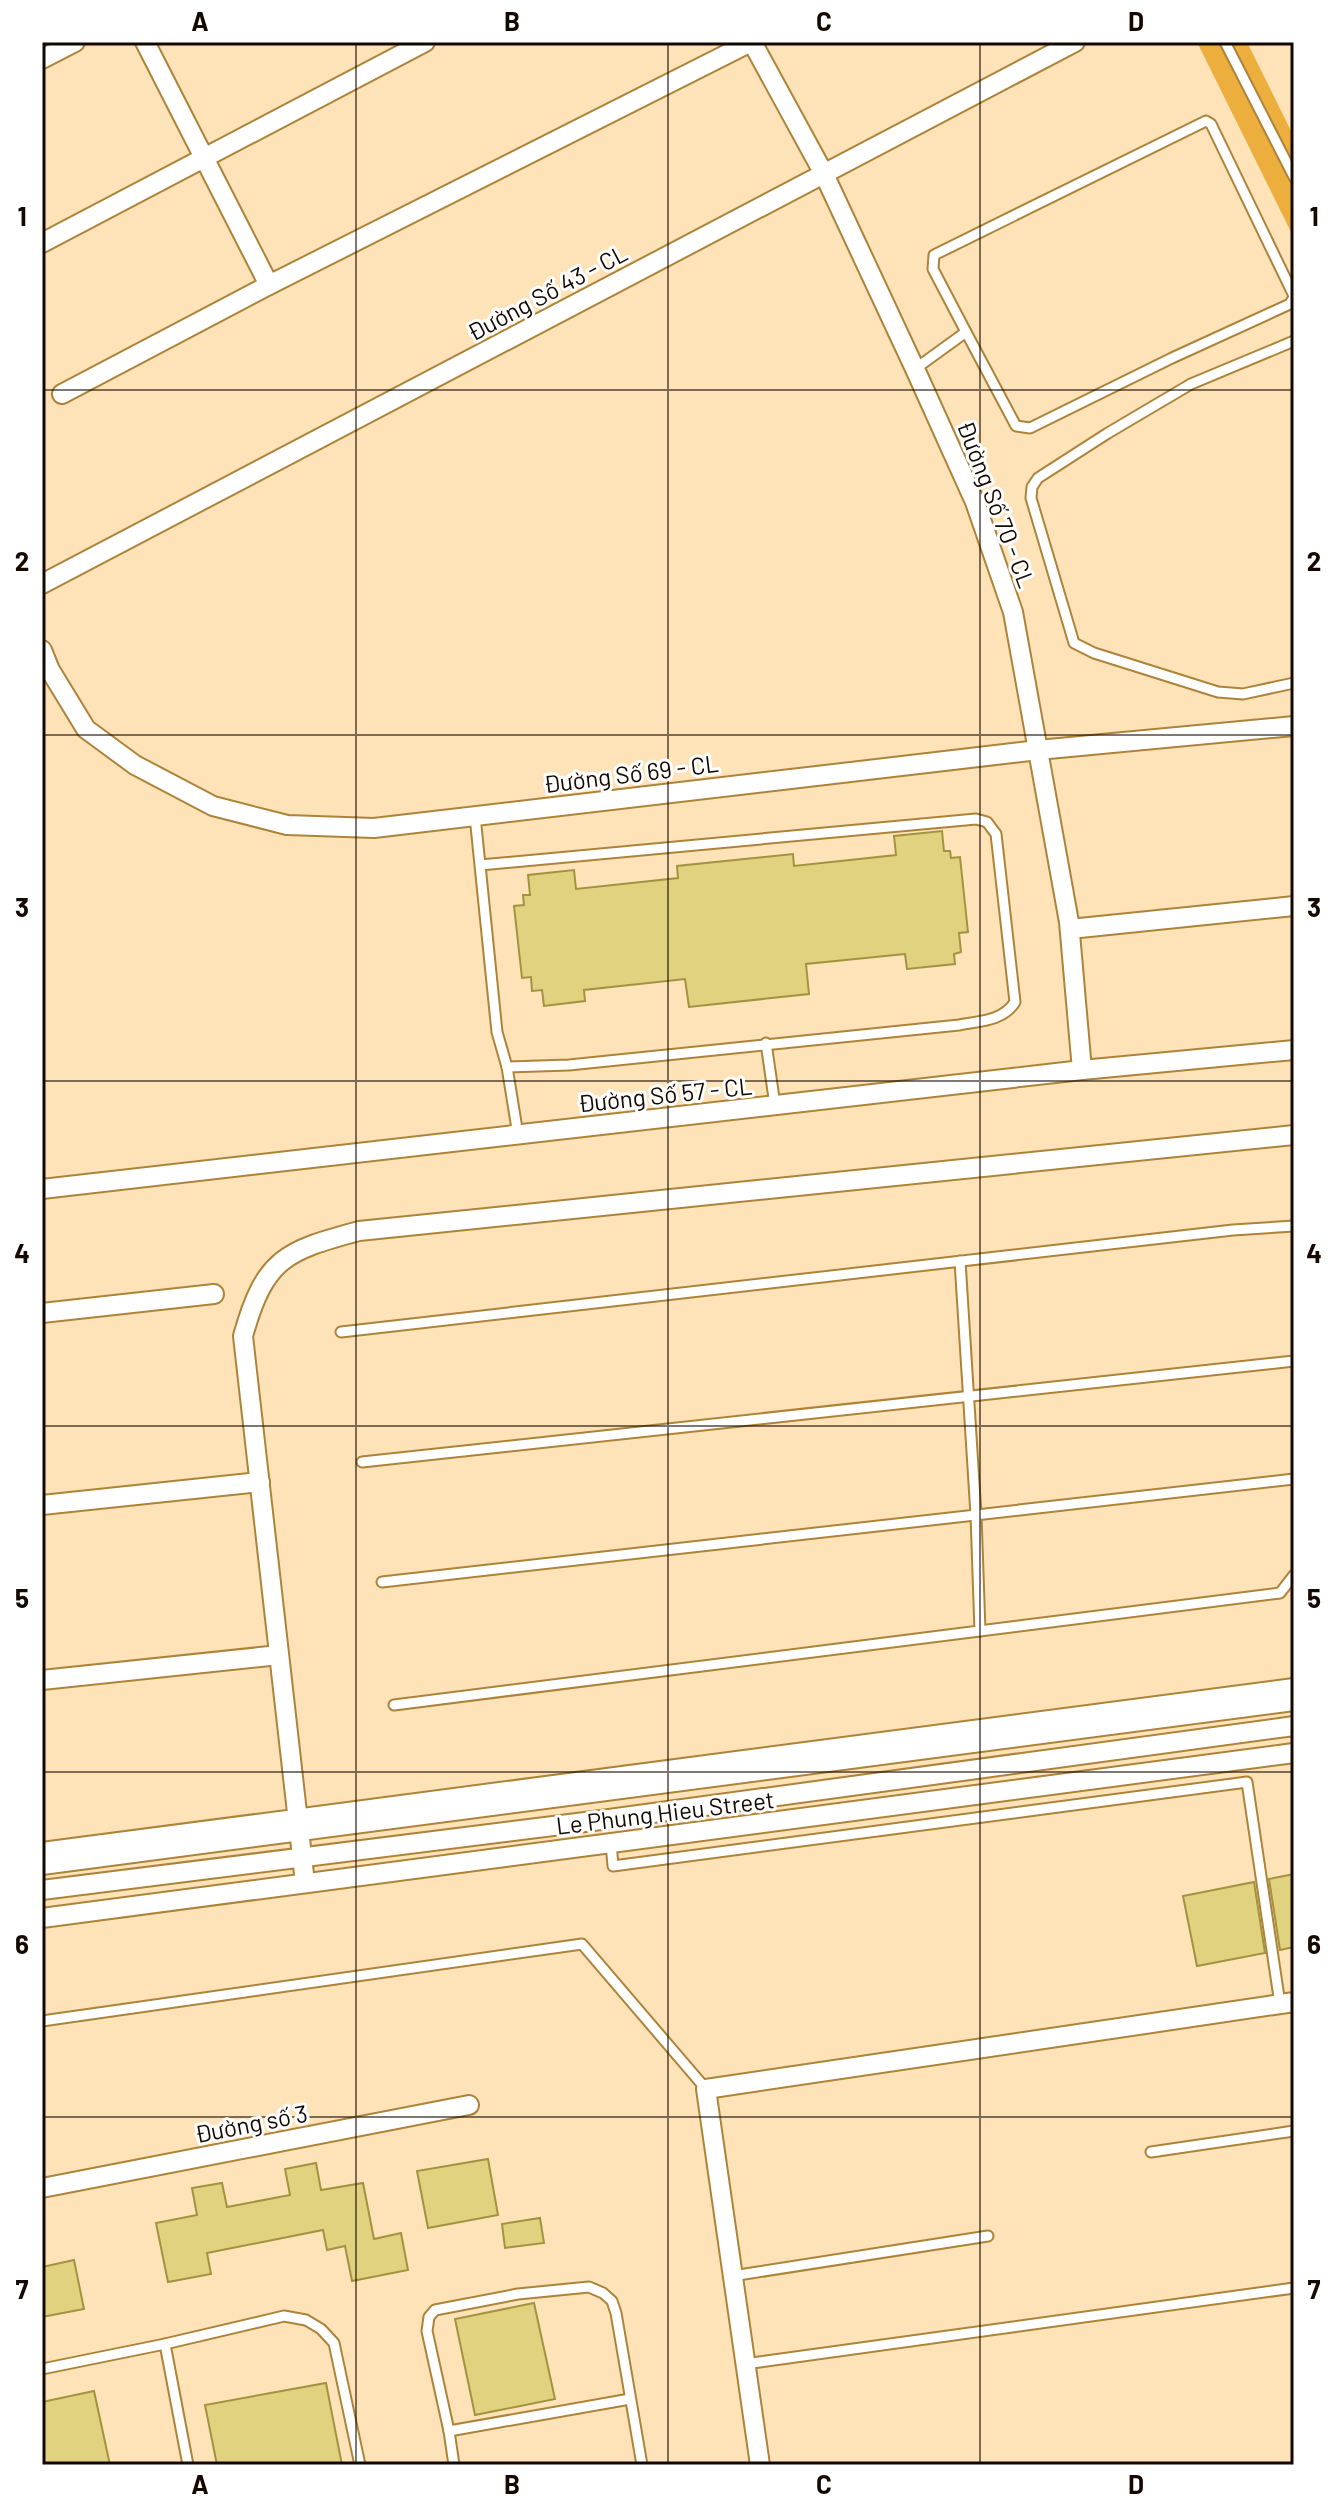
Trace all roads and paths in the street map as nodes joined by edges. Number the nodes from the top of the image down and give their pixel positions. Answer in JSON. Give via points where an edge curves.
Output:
{"nodes":[{"id":1,"x":75,"y":42,"type":"edge"},
{"id":2,"x":145,"y":42,"type":"edge"},
{"id":3,"x":425,"y":42,"type":"edge"},
{"id":4,"x":751,"y":42,"type":"edge"},
{"id":5,"x":1075,"y":42,"type":"edge"},
{"id":6,"x":1225,"y":42,"type":"edge"},
{"id":7,"x":42,"y":59,"type":"edge"},
{"id":8,"x":205,"y":158,"type":"junction"},
{"id":9,"x":824,"y":174,"type":"junction"},
{"id":10,"x":1294,"y":177,"type":"edge"},
{"id":11,"x":42,"y":243,"type":"edge"},
{"id":12,"x":269,"y":285,"type":"junction"},
{"id":13,"x":1294,"y":297,"type":"edge"},
{"id":14,"x":966,"y":332,"type":"junction"},
{"id":15,"x":1294,"y":341,"type":"edge"},
{"id":16,"x":915,"y":369,"type":"junction"},
{"id":17,"x":62,"y":394,"type":"dead end"},
{"id":18,"x":42,"y":584,"type":"edge"},
{"id":19,"x":42,"y":650,"type":"edge"},
{"id":20,"x":1294,"y":683,"type":"edge"},
{"id":21,"x":1294,"y":726,"type":"edge"},
{"id":22,"x":1038,"y":750,"type":"junction"},
{"id":23,"x":474,"y":815,"type":"junction"},
{"id":24,"x":480,"y":865,"type":"junction"},
{"id":25,"x":1294,"y":906,"type":"edge"},
{"id":26,"x":1070,"y":929,"type":"junction"},
{"id":27,"x":766,"y":1043,"type":"junction"},
{"id":28,"x":1294,"y":1050,"type":"edge"},
{"id":29,"x":507,"y":1067,"type":"junction"},
{"id":30,"x":1082,"y":1070,"type":"junction"},
{"id":31,"x":775,"y":1105,"type":"junction"},
{"id":32,"x":518,"y":1135,"type":"junction"},
{"id":33,"x":1294,"y":1135,"type":"edge"},
{"id":34,"x":42,"y":1189,"type":"edge"},
{"id":35,"x":1294,"y":1226,"type":"edge"},
{"id":36,"x":960,"y":1261,"type":"junction"},
{"id":37,"x":214,"y":1294,"type":"dead end"},
{"id":38,"x":42,"y":1313,"type":"edge"},
{"id":39,"x":341,"y":1332,"type":"dead end"},
{"id":40,"x":1294,"y":1361,"type":"edge"},
{"id":41,"x":969,"y":1396,"type":"junction"},
{"id":42,"x":362,"y":1462,"type":"dead end"},
{"id":43,"x":1294,"y":1479,"type":"edge"},
{"id":44,"x":260,"y":1482,"type":"junction"},
{"id":45,"x":42,"y":1505,"type":"edge"},
{"id":46,"x":976,"y":1515,"type":"junction"},
{"id":47,"x":1294,"y":1575,"type":"edge"},
{"id":48,"x":382,"y":1582,"type":"dead end"},
{"id":49,"x":980,"y":1631,"type":"junction"},
{"id":50,"x":279,"y":1655,"type":"junction"},
{"id":51,"x":42,"y":1680,"type":"edge"},
{"id":52,"x":1294,"y":1688,"type":"edge"},
{"id":53,"x":1294,"y":1701,"type":"edge"},
{"id":54,"x":394,"y":1705,"type":"dead end"},
{"id":55,"x":1294,"y":1726,"type":"edge"},
{"id":56,"x":1294,"y":1753,"type":"edge"},
{"id":57,"x":606,"y":1785,"type":"junction"},
{"id":58,"x":609,"y":1819,"type":"junction"},
{"id":59,"x":298,"y":1825,"type":"junction"},
{"id":60,"x":611,"y":1843,"type":"junction"},
{"id":61,"x":42,"y":1852,"type":"edge"},
{"id":62,"x":301,"y":1855,"type":"junction"},
{"id":63,"x":42,"y":1865,"type":"edge"},
{"id":64,"x":305,"y":1883,"type":"junction"},
{"id":65,"x":42,"y":1890,"type":"edge"},
{"id":66,"x":42,"y":1918,"type":"edge"},
{"id":67,"x":1287,"y":2003,"type":"edge"},
{"id":68,"x":42,"y":2021,"type":"edge"},
{"id":69,"x":706,"y":2089,"type":"junction"},
{"id":70,"x":469,"y":2105,"type":"dead end"},
{"id":71,"x":1294,"y":2131,"type":"edge"},
{"id":72,"x":1151,"y":2152,"type":"dead end"},
{"id":73,"x":42,"y":2188,"type":"edge"},
{"id":74,"x":988,"y":2236,"type":"dead end"},
{"id":75,"x":732,"y":2276,"type":"junction"},
{"id":76,"x":1294,"y":2288,"type":"edge"},
{"id":77,"x":165,"y":2344,"type":"junction"},
{"id":78,"x":745,"y":2364,"type":"junction"},
{"id":79,"x":42,"y":2369,"type":"edge"},
{"id":80,"x":630,"y":2399,"type":"junction"},
{"id":81,"x":449,"y":2431,"type":"junction"},
{"id":82,"x":188,"y":2465,"type":"edge"},
{"id":83,"x":360,"y":2465,"type":"edge"},
{"id":84,"x":454,"y":2465,"type":"edge"},
{"id":85,"x":642,"y":2465,"type":"edge"},
{"id":86,"x":760,"y":2465,"type":"edge"}],
"edges":[{"from":1,"to":7,"type":"street"},
{"from":2,"to":8,"type":"street"},
{"from":3,"to":8,"type":"street"},
{"from":4,"to":9,"type":"street","name":"Đường Số 70 - CL"},
{"from":4,"to":12,"type":"street"},
{"from":5,"to":9,"type":"street","name":"Đường Số 43 - CL"},
{"from":6,"to":10,"type":"lane"},
{"from":8,"to":11,"type":"street"},
{"from":8,"to":12,"type":"street"},
{"from":9,"to":16,"type":"street","name":"Đường Số 70 - CL"},
{"from":9,"to":18,"type":"street","name":"Đường Số 43 - CL"},
{"from":12,"to":17,"type":"street"},
{"from":13,"to":14,"type":"lane","via":[[1290,304],[1030,428],[1016,426]]},
{"from":13,"to":14,"type":"lane","via":[[1206,121],[934,255],[933,269]]},
{"from":14,"to":16,"type":"lane"},
{"from":15,"to":20,"type":"lane","via":[[1191,384],[1108,433],[1038,478],[1031,498],[1074,643],[1218,692],[1243,694]]},
{"from":16,"to":22,"type":"street","name":"Đường Số 70 - CL","via":[[975,502],[1013,612]]},
{"from":19,"to":23,"type":"street","name":"Đường Số 69 - CL","via":[[86,729],[135,765],[213,806],[287,825],[374,828]]},
{"from":21,"to":22,"type":"street","name":"Đường Số 69 - CL"},
{"from":22,"to":23,"type":"street","name":"Đường Số 69 - CL"},
{"from":22,"to":26,"type":"street","name":"Đường Số 70 - CL"},
{"from":23,"to":24,"type":"lane"},
{"from":24,"to":27,"type":"lane","via":[[987,822],[996,834],[1015,1002],[1009,1012],[959,1025]]},
{"from":24,"to":29,"type":"lane","via":[[497,1032]]},
{"from":25,"to":26,"type":"street"},
{"from":26,"to":30,"type":"street","name":"Đường Số 70 - CL"},
{"from":27,"to":29,"type":"lane"},
{"from":27,"to":31,"type":"lane"},
{"from":28,"to":30,"type":"street","name":"Đường Số 57 - CL"},
{"from":29,"to":32,"type":"lane"},
{"from":30,"to":31,"type":"street","name":"Đường Số 57 - CL"},
{"from":31,"to":32,"type":"street","name":"Đường Số 57 - CL"},
{"from":32,"to":34,"type":"street","name":"Đường Số 57 - CL"},
{"from":33,"to":44,"type":"street","via":[[375,1229],[309,1244],[277,1264],[253,1301],[243,1336]]},
{"from":35,"to":36,"type":"lane"},
{"from":36,"to":39,"type":"lane"},
{"from":36,"to":41,"type":"lane"},
{"from":37,"to":38,"type":"street"},
{"from":40,"to":41,"type":"lane"},
{"from":41,"to":42,"type":"lane"},
{"from":41,"to":46,"type":"lane"},
{"from":43,"to":46,"type":"lane"},
{"from":44,"to":45,"type":"street"},
{"from":44,"to":50,"type":"street"},
{"from":46,"to":48,"type":"lane"},
{"from":46,"to":49,"type":"lane"},
{"from":47,"to":49,"type":"lane","via":[[1280,1593]]},
{"from":49,"to":54,"type":"lane"},
{"from":50,"to":51,"type":"street"},
{"from":50,"to":59,"type":"street"},
{"from":52,"to":57,"type":"street","name":"Le Phung Hieu Street"},
{"from":53,"to":57,"type":"street","name":"Le Phung Hieu Street"},
{"from":55,"to":58,"type":"street","name":"Le Phung Hieu Street"},
{"from":56,"to":60,"type":"street","name":"Le Phung Hieu Street"},
{"from":57,"to":58,"type":"street"},
{"from":57,"to":59,"type":"street","name":"Le Phung Hieu Street"},
{"from":58,"to":60,"type":"street"},
{"from":58,"to":62,"type":"street","name":"Le Phung Hieu Street"},
{"from":59,"to":61,"type":"street","name":"Le Phung Hieu Street"},
{"from":59,"to":62,"type":"street"},
{"from":59,"to":63,"type":"street","name":"Le Phung Hieu Street"},
{"from":60,"to":64,"type":"street","name":"Le Phung Hieu Street"},
{"from":60,"to":67,"type":"lane","via":[[613,1866],[1247,1782]]},
{"from":62,"to":64,"type":"street"},
{"from":62,"to":65,"type":"street","name":"Le Phung Hieu Street"},
{"from":64,"to":66,"type":"street","name":"Le Phung Hieu Street"},
{"from":67,"to":69,"type":"street"},
{"from":68,"to":69,"type":"lane","via":[[582,1944]]},
{"from":69,"to":75,"type":"street"},
{"from":70,"to":73,"type":"street","name":"Đường số 3"},
{"from":71,"to":72,"type":"lane"},
{"from":74,"to":75,"type":"lane"},
{"from":75,"to":78,"type":"street"},
{"from":76,"to":78,"type":"lane"},
{"from":77,"to":79,"type":"lane"},
{"from":77,"to":82,"type":"lane"},
{"from":77,"to":83,"type":"lane","via":[[284,2316],[321,2329],[334,2343]]},
{"from":78,"to":86,"type":"street"},
{"from":80,"to":81,"type":"lane"},
{"from":80,"to":81,"type":"lane","via":[[612,2301],[589,2287],[518,2294],[435,2310],[429,2317],[427,2331]]},
{"from":80,"to":85,"type":"lane"},
{"from":81,"to":84,"type":"lane"}]}
